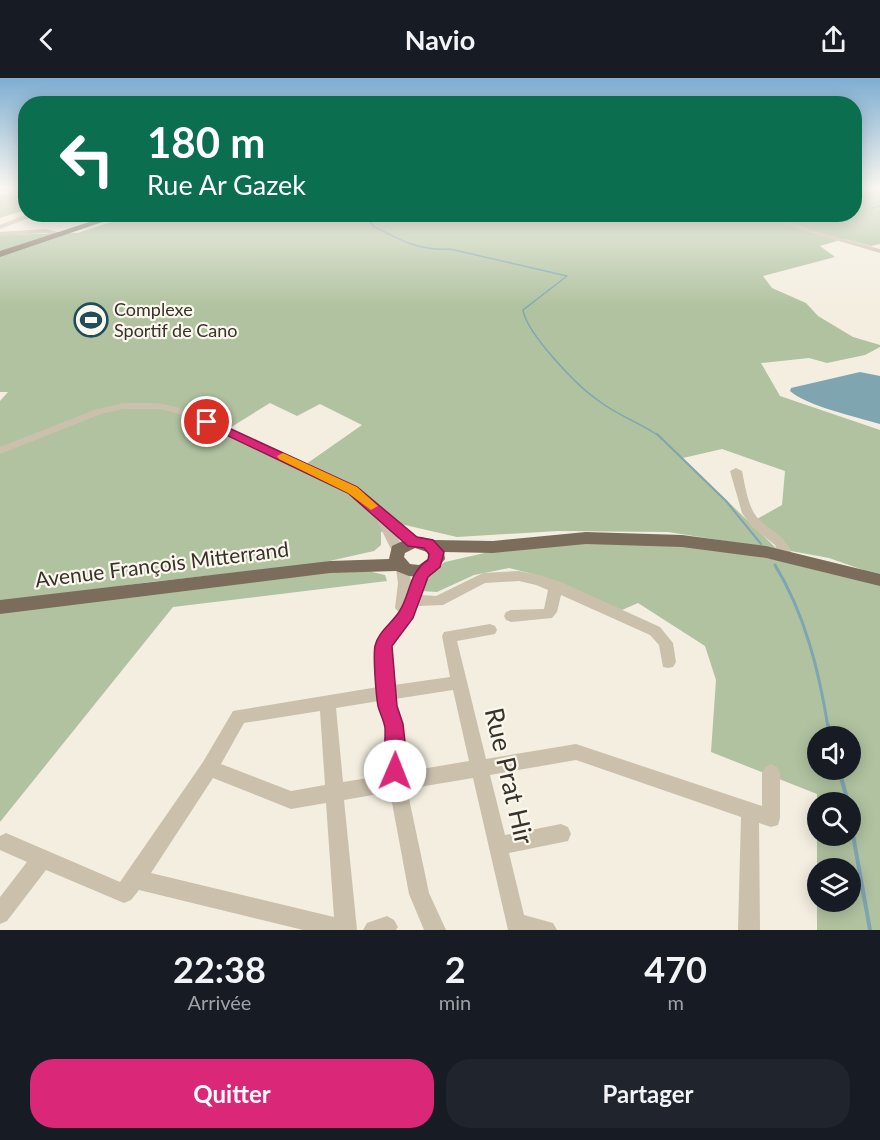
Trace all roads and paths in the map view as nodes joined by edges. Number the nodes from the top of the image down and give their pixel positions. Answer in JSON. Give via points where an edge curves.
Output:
{"nodes":[{"id":1,"x":82,"y":228,"type":"edge"},
{"id":2,"x":801,"y":228,"type":"edge"},
{"id":3,"x":0,"y":234,"type":"edge"},
{"id":4,"x":63,"y":234,"type":"junction"},
{"id":5,"x":880,"y":250,"type":"edge"},
{"id":6,"x":0,"y":254,"type":"edge"},
{"id":7,"x":0,"y":451,"type":"edge"},
{"id":8,"x":736,"y":471,"type":"dead end"},
{"id":9,"x":432,"y":546,"type":"junction"},
{"id":10,"x":493,"y":547,"type":"junction"},
{"id":11,"x":402,"y":556,"type":"junction"},
{"id":12,"x":786,"y":556,"type":"junction"},
{"id":13,"x":429,"y":567,"type":"junction"},
{"id":14,"x":880,"y":580,"type":"edge"},
{"id":15,"x":556,"y":586,"type":"junction"},
{"id":16,"x":408,"y":600,"type":"junction"},
{"id":17,"x":0,"y":607,"type":"edge"},
{"id":18,"x":511,"y":616,"type":"dead end"},
{"id":19,"x":490,"y":630,"type":"dead end"},
{"id":20,"x":668,"y":662,"type":"dead end"},
{"id":21,"x":459,"y":682,"type":"junction"},
{"id":22,"x":386,"y":693,"type":"junction"},
{"id":23,"x":327,"y":702,"type":"junction"},
{"id":24,"x":208,"y":768,"type":"junction"},
{"id":25,"x":479,"y":768,"type":"junction"},
{"id":26,"x":771,"y":773,"type":"dead end"},
{"id":27,"x":397,"y":782,"type":"junction"},
{"id":28,"x":334,"y":792,"type":"junction"},
{"id":29,"x":750,"y":812,"type":"junction"},
{"id":30,"x":561,"y":834,"type":"dead end"},
{"id":31,"x":6,"y":843,"type":"dead end"},
{"id":32,"x":497,"y":846,"type":"junction"},
{"id":33,"x":42,"y":859,"type":"junction"},
{"id":34,"x":135,"y":879,"type":"junction"},
{"id":35,"x":0,"y":914,"type":"edge"},
{"id":36,"x":346,"y":930,"type":"edge"},
{"id":37,"x":435,"y":930,"type":"edge"},
{"id":38,"x":546,"y":930,"type":"edge"},
{"id":39,"x":749,"y":930,"type":"edge"}],
"edges":[{"from":1,"to":4,"type":"main road"},
{"from":2,"to":5,"type":"street"},
{"from":3,"to":4,"type":"street"},
{"from":4,"to":6,"type":"main road"},
{"from":7,"to":11,"type":"street","via":[[104,410],[133,405],[176,410],[221,427],[353,490],[378,512]]},
{"from":8,"to":12,"type":"street","via":[[747,510],[760,526],[778,538]]},
{"from":9,"to":10,"type":"main road"},
{"from":9,"to":11,"type":"main road"},
{"from":9,"to":13,"type":"main road","via":[[437,556]]},
{"from":10,"to":12,"type":"main road","via":[[635,538]]},
{"from":10,"to":13,"type":"main road"},
{"from":11,"to":13,"type":"main road","via":[[410,571]]},
{"from":11,"to":16,"type":"street"},
{"from":11,"to":17,"type":"main road","name":"Avenue François Mitterrand"},
{"from":12,"to":14,"type":"main road"},
{"from":13,"to":16,"type":"street"},
{"from":15,"to":16,"type":"street","via":[[519,576],[492,577],[473,581],[438,601]]},
{"from":15,"to":18,"type":"street","via":[[548,614]]},
{"from":15,"to":20,"type":"street","via":[[655,631],[666,642]]},
{"from":16,"to":22,"type":"street","via":[[408,613],[384,646]]},
{"from":19,"to":21,"type":"street","name":"Rue Prat Hir","via":[[449,636]]},
{"from":21,"to":22,"type":"street"},
{"from":21,"to":25,"type":"street","name":"Rue Prat Hir"},
{"from":22,"to":23,"type":"street"},
{"from":22,"to":27,"type":"street","via":[[394,724]]},
{"from":23,"to":24,"type":"street","via":[[239,716]]},
{"from":23,"to":28,"type":"street"},
{"from":24,"to":28,"type":"street","via":[[291,800]]},
{"from":24,"to":34,"type":"street"},
{"from":25,"to":27,"type":"street"},
{"from":25,"to":29,"type":"street","via":[[576,752]]},
{"from":25,"to":32,"type":"street","name":"Rue Prat Hir"},
{"from":26,"to":29,"type":"street","via":[[771,818]]},
{"from":27,"to":28,"type":"street"},
{"from":27,"to":37,"type":"street","via":[[419,894]]},
{"from":28,"to":36,"type":"street"},
{"from":29,"to":39,"type":"street"},
{"from":30,"to":32,"type":"street"},
{"from":31,"to":33,"type":"street"},
{"from":32,"to":38,"type":"street","name":"Rue Prat Hir","via":[[516,924]]},
{"from":33,"to":34,"type":"street","via":[[124,893]]},
{"from":33,"to":35,"type":"street"},
{"from":34,"to":36,"type":"street"}]}
